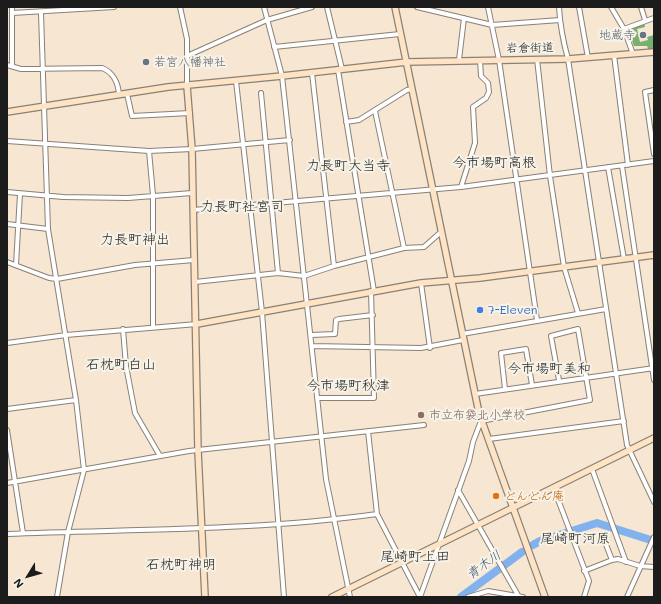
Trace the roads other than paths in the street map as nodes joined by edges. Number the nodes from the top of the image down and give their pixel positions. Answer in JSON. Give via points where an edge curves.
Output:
{"nodes":[{"id":1,"x":12,"y":7,"type":"edge"},
{"id":2,"x":114,"y":7,"type":"edge"},
{"id":3,"x":180,"y":7,"type":"edge"},
{"id":4,"x":264,"y":7,"type":"edge"},
{"id":5,"x":312,"y":7,"type":"edge"},
{"id":6,"x":327,"y":7,"type":"edge"},
{"id":7,"x":395,"y":7,"type":"edge"},
{"id":8,"x":417,"y":7,"type":"edge"},
{"id":9,"x":488,"y":7,"type":"edge"},
{"id":10,"x":559,"y":7,"type":"edge"},
{"id":11,"x":579,"y":7,"type":"edge"},
{"id":12,"x":611,"y":7,"type":"edge"},
{"id":13,"x":641,"y":7,"type":"edge"},
{"id":14,"x":41,"y":12,"type":"junction"},
{"id":15,"x":12,"y":13,"type":"junction"},
{"id":16,"x":464,"y":18,"type":"junction"},
{"id":17,"x":654,"y":18,"type":"edge"},
{"id":18,"x":267,"y":20,"type":"junction"},
{"id":19,"x":560,"y":20,"type":"junction"},
{"id":20,"x":645,"y":20,"type":"junction"},
{"id":21,"x":492,"y":25,"type":"junction"},
{"id":22,"x":624,"y":29,"type":"junction"},
{"id":23,"x":400,"y":34,"type":"junction"},
{"id":24,"x":335,"y":40,"type":"junction"},
{"id":25,"x":274,"y":46,"type":"junction"},
{"id":26,"x":654,"y":52,"type":"edge"},
{"id":27,"x":633,"y":54,"type":"junction"},
{"id":28,"x":614,"y":55,"type":"junction"},
{"id":29,"x":187,"y":56,"type":"junction"},
{"id":30,"x":588,"y":58,"type":"junction"},
{"id":31,"x":537,"y":59,"type":"junction"},
{"id":32,"x":568,"y":59,"type":"junction"},
{"id":33,"x":460,"y":60,"type":"junction"},
{"id":34,"x":480,"y":60,"type":"junction"},
{"id":35,"x":500,"y":60,"type":"junction"},
{"id":36,"x":407,"y":62,"type":"junction"},
{"id":37,"x":9,"y":65,"type":"edge"},
{"id":38,"x":42,"y":69,"type":"junction"},
{"id":39,"x":340,"y":70,"type":"junction"},
{"id":40,"x":312,"y":73,"type":"junction"},
{"id":41,"x":282,"y":76,"type":"junction"},
{"id":42,"x":236,"y":81,"type":"junction"},
{"id":43,"x":187,"y":86,"type":"junction"},
{"id":44,"x":412,"y":89,"type":"junction"},
{"id":45,"x":654,"y":90,"type":"edge"},
{"id":46,"x":261,"y":93,"type":"dead end"},
{"id":47,"x":119,"y":94,"type":"junction"},
{"id":48,"x":127,"y":94,"type":"junction"},
{"id":49,"x":44,"y":107,"type":"junction"},
{"id":50,"x":375,"y":111,"type":"junction"},
{"id":51,"x":7,"y":112,"type":"edge"},
{"id":52,"x":190,"y":113,"type":"junction"},
{"id":53,"x":346,"y":122,"type":"junction"},
{"id":54,"x":290,"y":140,"type":"junction"},
{"id":55,"x":7,"y":142,"type":"edge"},
{"id":56,"x":266,"y":142,"type":"junction"},
{"id":57,"x":243,"y":144,"type":"junction"},
{"id":58,"x":44,"y":145,"type":"junction"},
{"id":59,"x":192,"y":149,"type":"junction"},
{"id":60,"x":149,"y":152,"type":"junction"},
{"id":61,"x":654,"y":154,"type":"edge"},
{"id":62,"x":654,"y":161,"type":"edge"},
{"id":63,"x":628,"y":165,"type":"junction"},
{"id":64,"x":622,"y":166,"type":"junction"},
{"id":65,"x":608,"y":167,"type":"junction"},
{"id":66,"x":585,"y":171,"type":"junction"},
{"id":67,"x":550,"y":176,"type":"junction"},
{"id":68,"x":516,"y":181,"type":"junction"},
{"id":69,"x":461,"y":187,"type":"junction"},
{"id":70,"x":432,"y":190,"type":"junction"},
{"id":71,"x":7,"y":192,"type":"edge"},
{"id":72,"x":192,"y":193,"type":"junction"},
{"id":73,"x":392,"y":193,"type":"junction"},
{"id":74,"x":20,"y":194,"type":"junction"},
{"id":75,"x":153,"y":195,"type":"junction"},
{"id":76,"x":47,"y":196,"type":"junction"},
{"id":77,"x":358,"y":196,"type":"junction"},
{"id":78,"x":326,"y":199,"type":"junction"},
{"id":79,"x":297,"y":201,"type":"junction"},
{"id":80,"x":272,"y":203,"type":"junction"},
{"id":81,"x":250,"y":205,"type":"junction"},
{"id":82,"x":193,"y":210,"type":"junction"},
{"id":83,"x":7,"y":224,"type":"edge"},
{"id":84,"x":19,"y":226,"type":"junction"},
{"id":85,"x":48,"y":228,"type":"junction"},
{"id":86,"x":441,"y":232,"type":"junction"},
{"id":87,"x":404,"y":248,"type":"junction"},
{"id":88,"x":654,"y":255,"type":"edge"},
{"id":89,"x":369,"y":258,"type":"junction"},
{"id":90,"x":635,"y":258,"type":"junction"},
{"id":91,"x":624,"y":259,"type":"junction"},
{"id":92,"x":194,"y":260,"type":"junction"},
{"id":93,"x":7,"y":262,"type":"edge"},
{"id":94,"x":154,"y":262,"type":"junction"},
{"id":95,"x":599,"y":262,"type":"junction"},
{"id":96,"x":16,"y":265,"type":"junction"},
{"id":97,"x":334,"y":266,"type":"junction"},
{"id":98,"x":564,"y":267,"type":"junction"},
{"id":99,"x":530,"y":271,"type":"junction"},
{"id":100,"x":278,"y":273,"type":"junction"},
{"id":101,"x":258,"y":275,"type":"junction"},
{"id":102,"x":304,"y":276,"type":"junction"},
{"id":103,"x":57,"y":278,"type":"junction"},
{"id":104,"x":451,"y":280,"type":"junction"},
{"id":105,"x":195,"y":282,"type":"junction"},
{"id":106,"x":421,"y":283,"type":"junction"},
{"id":107,"x":373,"y":291,"type":"junction"},
{"id":108,"x":308,"y":304,"type":"junction"},
{"id":109,"x":606,"y":308,"type":"junction"},
{"id":110,"x":262,"y":312,"type":"junction"},
{"id":111,"x":578,"y":313,"type":"junction"},
{"id":112,"x":373,"y":315,"type":"junction"},
{"id":113,"x":538,"y":320,"type":"junction"},
{"id":114,"x":196,"y":324,"type":"junction"},
{"id":115,"x":153,"y":327,"type":"junction"},
{"id":116,"x":123,"y":329,"type":"junction"},
{"id":117,"x":66,"y":335,"type":"junction"},
{"id":118,"x":311,"y":335,"type":"junction"},
{"id":119,"x":462,"y":337,"type":"junction"},
{"id":120,"x":7,"y":343,"type":"edge"},
{"id":121,"x":312,"y":346,"type":"junction"},
{"id":122,"x":373,"y":348,"type":"junction"},
{"id":123,"x":430,"y":348,"type":"junction"},
{"id":124,"x":653,"y":368,"type":"edge"},
{"id":125,"x":616,"y":372,"type":"junction"},
{"id":126,"x":585,"y":377,"type":"junction"},
{"id":127,"x":559,"y":380,"type":"junction"},
{"id":128,"x":654,"y":380,"type":"edge"},
{"id":129,"x":532,"y":385,"type":"junction"},
{"id":130,"x":505,"y":389,"type":"junction"},
{"id":131,"x":475,"y":394,"type":"junction"},
{"id":132,"x":317,"y":398,"type":"junction"},
{"id":133,"x":76,"y":400,"type":"junction"},
{"id":134,"x":7,"y":409,"type":"edge"},
{"id":135,"x":624,"y":420,"type":"junction"},
{"id":136,"x":481,"y":421,"type":"junction"},
{"id":137,"x":424,"y":425,"type":"dead end"},
{"id":138,"x":7,"y":430,"type":"edge"},
{"id":139,"x":368,"y":431,"type":"junction"},
{"id":140,"x":322,"y":436,"type":"junction"},
{"id":141,"x":654,"y":438,"type":"edge"},
{"id":142,"x":489,"y":439,"type":"junction"},
{"id":143,"x":273,"y":442,"type":"junction"},
{"id":144,"x":198,"y":451,"type":"junction"},
{"id":145,"x":630,"y":451,"type":"junction"},
{"id":146,"x":160,"y":456,"type":"junction"},
{"id":147,"x":592,"y":469,"type":"junction"},
{"id":148,"x":84,"y":470,"type":"junction"},
{"id":149,"x":15,"y":482,"type":"junction"},
{"id":150,"x":7,"y":483,"type":"edge"},
{"id":151,"x":554,"y":489,"type":"junction"},
{"id":152,"x":458,"y":490,"type":"junction"},
{"id":153,"x":654,"y":502,"type":"edge"},
{"id":154,"x":514,"y":507,"type":"junction"},
{"id":155,"x":377,"y":514,"type":"junction"},
{"id":156,"x":333,"y":520,"type":"junction"},
{"id":157,"x":278,"y":523,"type":"junction"},
{"id":158,"x":479,"y":526,"type":"junction"},
{"id":159,"x":201,"y":528,"type":"junction"},
{"id":160,"x":68,"y":532,"type":"junction"},
{"id":161,"x":23,"y":533,"type":"junction"},
{"id":162,"x":7,"y":534,"type":"edge"},
{"id":163,"x":653,"y":539,"type":"edge"},
{"id":164,"x":604,"y":542,"type":"dead end"},
{"id":165,"x":438,"y":546,"type":"junction"},
{"id":166,"x":612,"y":560,"type":"junction"},
{"id":167,"x":626,"y":562,"type":"junction"},
{"id":168,"x":402,"y":563,"type":"junction"},
{"id":169,"x":640,"y":566,"type":"junction"},
{"id":170,"x":654,"y":568,"type":"edge"},
{"id":171,"x":584,"y":571,"type":"junction"},
{"id":172,"x":348,"y":589,"type":"junction"},
{"id":173,"x":57,"y":597,"type":"edge"},
{"id":174,"x":205,"y":597,"type":"edge"},
{"id":175,"x":284,"y":597,"type":"edge"},
{"id":176,"x":332,"y":597,"type":"edge"},
{"id":177,"x":350,"y":597,"type":"edge"},
{"id":178,"x":420,"y":597,"type":"edge"},
{"id":179,"x":468,"y":597,"type":"edge"},
{"id":180,"x":520,"y":597,"type":"edge"},
{"id":181,"x":545,"y":597,"type":"edge"},
{"id":182,"x":584,"y":597,"type":"edge"},
{"id":183,"x":626,"y":597,"type":"edge"}],
"edges":[{"from":1,"to":15,"type":"street"},
{"from":2,"to":14,"type":"street"},
{"from":3,"to":29,"type":"street","via":[[186,32]]},
{"from":4,"to":18,"type":"street"},
{"from":5,"to":18,"type":"street"},
{"from":6,"to":24,"type":"street"},
{"from":7,"to":23,"type":"street"},
{"from":8,"to":16,"type":"street"},
{"from":9,"to":21,"type":"street"},
{"from":10,"to":19,"type":"street"},
{"from":11,"to":30,"type":"street"},
{"from":12,"to":22,"type":"street"},
{"from":13,"to":20,"type":"street"},
{"from":14,"to":15,"type":"street"},
{"from":14,"to":38,"type":"street"},
{"from":15,"to":37,"type":"street"},
{"from":16,"to":21,"type":"street"},
{"from":16,"to":33,"type":"street"},
{"from":17,"to":20,"type":"street"},
{"from":18,"to":25,"type":"street"},
{"from":18,"to":29,"type":"street"},
{"from":19,"to":21,"type":"street"},
{"from":19,"to":32,"type":"street"},
{"from":20,"to":22,"type":"street"},
{"from":21,"to":35,"type":"street"},
{"from":22,"to":27,"type":"street"},
{"from":23,"to":24,"type":"street"},
{"from":23,"to":36,"type":"street"},
{"from":24,"to":25,"type":"street"},
{"from":24,"to":39,"type":"street"},
{"from":25,"to":41,"type":"street"},
{"from":26,"to":27,"type":"street","name":"岩倉街道"},
{"from":27,"to":28,"type":"street","name":"岩倉街道"},
{"from":28,"to":30,"type":"street","name":"岩倉街道"},
{"from":28,"to":63,"type":"street"},
{"from":29,"to":43,"type":"street"},
{"from":30,"to":32,"type":"street","name":"岩倉街道"},
{"from":31,"to":32,"type":"street","name":"岩倉街道"},
{"from":31,"to":35,"type":"street","name":"岩倉街道"},
{"from":31,"to":67,"type":"street"},
{"from":32,"to":66,"type":"street"},
{"from":33,"to":34,"type":"street","name":"岩倉街道"},
{"from":33,"to":36,"type":"street","name":"岩倉街道"},
{"from":34,"to":35,"type":"street","name":"岩倉街道"},
{"from":34,"to":69,"type":"street","via":[[481,76],[488,83],[489,92],[486,98],[473,107],[475,143]]},
{"from":35,"to":68,"type":"street"},
{"from":36,"to":39,"type":"street","name":"岩倉街道"},
{"from":36,"to":44,"type":"street"},
{"from":37,"to":38,"type":"street","via":[[21,69]]},
{"from":38,"to":47,"type":"street","via":[[102,68],[112,74]]},
{"from":38,"to":49,"type":"street"},
{"from":39,"to":40,"type":"street","name":"岩倉街道"},
{"from":39,"to":53,"type":"street"},
{"from":40,"to":41,"type":"street","name":"岩倉街道"},
{"from":40,"to":78,"type":"street"},
{"from":41,"to":42,"type":"street","name":"岩倉街道"},
{"from":41,"to":54,"type":"street"},
{"from":42,"to":43,"type":"street","name":"岩倉街道"},
{"from":42,"to":57,"type":"street"},
{"from":43,"to":48,"type":"street","name":"岩倉街道"},
{"from":43,"to":52,"type":"street"},
{"from":44,"to":50,"type":"street"},
{"from":44,"to":70,"type":"street"},
{"from":45,"to":61,"type":"street","via":[[645,92]]},
{"from":46,"to":56,"type":"street"},
{"from":47,"to":48,"type":"street","name":"岩倉街道"},
{"from":47,"to":49,"type":"street","name":"岩倉街道"},
{"from":48,"to":52,"type":"street","via":[[132,116]]},
{"from":49,"to":51,"type":"street","name":"岩倉街道"},
{"from":49,"to":58,"type":"street"},
{"from":50,"to":53,"type":"street","via":[[359,120]]},
{"from":50,"to":73,"type":"street"},
{"from":52,"to":59,"type":"street"},
{"from":53,"to":77,"type":"street"},
{"from":54,"to":56,"type":"street"},
{"from":54,"to":79,"type":"street"},
{"from":55,"to":58,"type":"street"},
{"from":56,"to":57,"type":"street"},
{"from":56,"to":80,"type":"street"},
{"from":57,"to":59,"type":"street"},
{"from":57,"to":81,"type":"street"},
{"from":58,"to":60,"type":"street"},
{"from":58,"to":76,"type":"street"},
{"from":59,"to":60,"type":"street"},
{"from":59,"to":72,"type":"street"},
{"from":60,"to":75,"type":"street"},
{"from":62,"to":63,"type":"street"},
{"from":63,"to":64,"type":"street"},
{"from":64,"to":65,"type":"street"},
{"from":64,"to":90,"type":"street"},
{"from":65,"to":66,"type":"street"},
{"from":65,"to":91,"type":"street"},
{"from":66,"to":67,"type":"street"},
{"from":66,"to":95,"type":"street"},
{"from":67,"to":68,"type":"street"},
{"from":67,"to":98,"type":"street"},
{"from":68,"to":69,"type":"street"},
{"from":68,"to":99,"type":"street"},
{"from":69,"to":70,"type":"street"},
{"from":70,"to":73,"type":"street"},
{"from":70,"to":86,"type":"street"},
{"from":71,"to":74,"type":"street"},
{"from":72,"to":75,"type":"street"},
{"from":72,"to":82,"type":"street"},
{"from":73,"to":77,"type":"street"},
{"from":73,"to":87,"type":"street"},
{"from":74,"to":76,"type":"street"},
{"from":74,"to":84,"type":"street"},
{"from":75,"to":76,"type":"street","via":[[128,198]]},
{"from":75,"to":94,"type":"street"},
{"from":76,"to":85,"type":"street"},
{"from":77,"to":78,"type":"street"},
{"from":77,"to":89,"type":"street"},
{"from":78,"to":79,"type":"street"},
{"from":78,"to":97,"type":"street"},
{"from":79,"to":80,"type":"street"},
{"from":79,"to":102,"type":"street"},
{"from":80,"to":81,"type":"street"},
{"from":80,"to":100,"type":"street"},
{"from":81,"to":82,"type":"street"},
{"from":81,"to":101,"type":"street"},
{"from":82,"to":92,"type":"street"},
{"from":83,"to":84,"type":"street"},
{"from":84,"to":85,"type":"street"},
{"from":84,"to":96,"type":"street"},
{"from":85,"to":103,"type":"street"},
{"from":86,"to":87,"type":"street","via":[[424,247]]},
{"from":86,"to":104,"type":"street"},
{"from":87,"to":89,"type":"street"},
{"from":88,"to":90,"type":"street"},
{"from":89,"to":97,"type":"street"},
{"from":89,"to":107,"type":"street"},
{"from":90,"to":91,"type":"street"},
{"from":90,"to":124,"type":"street"},
{"from":91,"to":95,"type":"street"},
{"from":92,"to":94,"type":"street"},
{"from":92,"to":105,"type":"street"},
{"from":93,"to":96,"type":"street"},
{"from":94,"to":103,"type":"street"},
{"from":94,"to":115,"type":"street"},
{"from":95,"to":98,"type":"street"},
{"from":95,"to":109,"type":"street"},
{"from":96,"to":103,"type":"street","via":[[50,278]]},
{"from":97,"to":102,"type":"street"},
{"from":98,"to":99,"type":"street"},
{"from":98,"to":111,"type":"street"},
{"from":99,"to":104,"type":"street"},
{"from":99,"to":113,"type":"street"},
{"from":100,"to":101,"type":"street"},
{"from":100,"to":102,"type":"street"},
{"from":101,"to":105,"type":"street"},
{"from":101,"to":110,"type":"street"},
{"from":102,"to":108,"type":"street"},
{"from":103,"to":117,"type":"street"},
{"from":104,"to":106,"type":"street"},
{"from":104,"to":119,"type":"street"},
{"from":105,"to":114,"type":"street"},
{"from":106,"to":107,"type":"street"},
{"from":106,"to":123,"type":"street"},
{"from":107,"to":108,"type":"street"},
{"from":107,"to":112,"type":"street"},
{"from":108,"to":110,"type":"street"},
{"from":108,"to":118,"type":"street"},
{"from":109,"to":111,"type":"street"},
{"from":109,"to":125,"type":"street"},
{"from":110,"to":114,"type":"street"},
{"from":110,"to":143,"type":"street"},
{"from":111,"to":113,"type":"street"},
{"from":112,"to":118,"type":"street","via":[[338,319],[335,334]]},
{"from":112,"to":122,"type":"street"},
{"from":113,"to":119,"type":"street"},
{"from":114,"to":115,"type":"street"},
{"from":114,"to":144,"type":"street"},
{"from":115,"to":116,"type":"street"},
{"from":116,"to":117,"type":"street"},
{"from":116,"to":146,"type":"street","via":[[126,366],[135,413]]},
{"from":117,"to":120,"type":"street"},
{"from":117,"to":133,"type":"street"},
{"from":118,"to":121,"type":"street"},
{"from":119,"to":123,"type":"street"},
{"from":119,"to":131,"type":"street"},
{"from":121,"to":122,"type":"street"},
{"from":121,"to":132,"type":"street"},
{"from":122,"to":123,"type":"street"},
{"from":122,"to":132,"type":"street","via":[[374,398]]},
{"from":124,"to":125,"type":"street"},
{"from":124,"to":128,"type":"street"},
{"from":125,"to":126,"type":"street"},
{"from":125,"to":135,"type":"street"},
{"from":126,"to":127,"type":"street"},
{"from":126,"to":127,"type":"street","via":[[578,329],[552,336]]},
{"from":126,"to":136,"type":"street","via":[[590,400]]},
{"from":127,"to":129,"type":"street"},
{"from":129,"to":130,"type":"street"},
{"from":129,"to":130,"type":"street","via":[[526,349],[501,353]]},
{"from":130,"to":131,"type":"street"},
{"from":131,"to":136,"type":"street"},
{"from":132,"to":140,"type":"street"},
{"from":133,"to":134,"type":"street"},
{"from":133,"to":148,"type":"street"},
{"from":135,"to":142,"type":"street"},
{"from":135,"to":145,"type":"street"},
{"from":136,"to":142,"type":"street"},
{"from":136,"to":152,"type":"street"},
{"from":137,"to":139,"type":"street"},
{"from":138,"to":149,"type":"street"},
{"from":139,"to":140,"type":"street"},
{"from":139,"to":155,"type":"street"},
{"from":140,"to":143,"type":"street"},
{"from":140,"to":156,"type":"street"},
{"from":141,"to":145,"type":"street"},
{"from":142,"to":154,"type":"street"},
{"from":143,"to":144,"type":"street"},
{"from":143,"to":157,"type":"street"},
{"from":144,"to":146,"type":"street"},
{"from":144,"to":159,"type":"street"},
{"from":145,"to":147,"type":"street"},
{"from":145,"to":153,"type":"street"},
{"from":146,"to":148,"type":"street"},
{"from":147,"to":151,"type":"street"},
{"from":147,"to":167,"type":"street"},
{"from":148,"to":149,"type":"street"},
{"from":148,"to":160,"type":"street"},
{"from":149,"to":150,"type":"street"},
{"from":149,"to":161,"type":"street"},
{"from":151,"to":154,"type":"street"},
{"from":151,"to":171,"type":"street"},
{"from":152,"to":158,"type":"street"},
{"from":152,"to":165,"type":"street"},
{"from":154,"to":158,"type":"street"},
{"from":154,"to":181,"type":"street"},
{"from":155,"to":156,"type":"street"},
{"from":155,"to":168,"type":"street"},
{"from":156,"to":157,"type":"street"},
{"from":156,"to":172,"type":"street"},
{"from":157,"to":159,"type":"street"},
{"from":157,"to":175,"type":"street"},
{"from":158,"to":165,"type":"street"},
{"from":158,"to":180,"type":"street"},
{"from":159,"to":160,"type":"street"},
{"from":159,"to":174,"type":"street"},
{"from":160,"to":161,"type":"street"},
{"from":160,"to":173,"type":"street"},
{"from":161,"to":162,"type":"street"},
{"from":163,"to":169,"type":"street"},
{"from":164,"to":166,"type":"street"},
{"from":165,"to":168,"type":"street"},
{"from":165,"to":178,"type":"street"},
{"from":166,"to":167,"type":"street"},
{"from":166,"to":171,"type":"street"},
{"from":167,"to":169,"type":"street"},
{"from":168,"to":172,"type":"street"},
{"from":168,"to":178,"type":"street"},
{"from":169,"to":170,"type":"street"},
{"from":169,"to":183,"type":"street"},
{"from":171,"to":182,"type":"street","via":[[589,581]]},
{"from":172,"to":176,"type":"street"},
{"from":172,"to":177,"type":"street"},
{"from":179,"to":180,"type":"street","via":[[488,591]]}]}
